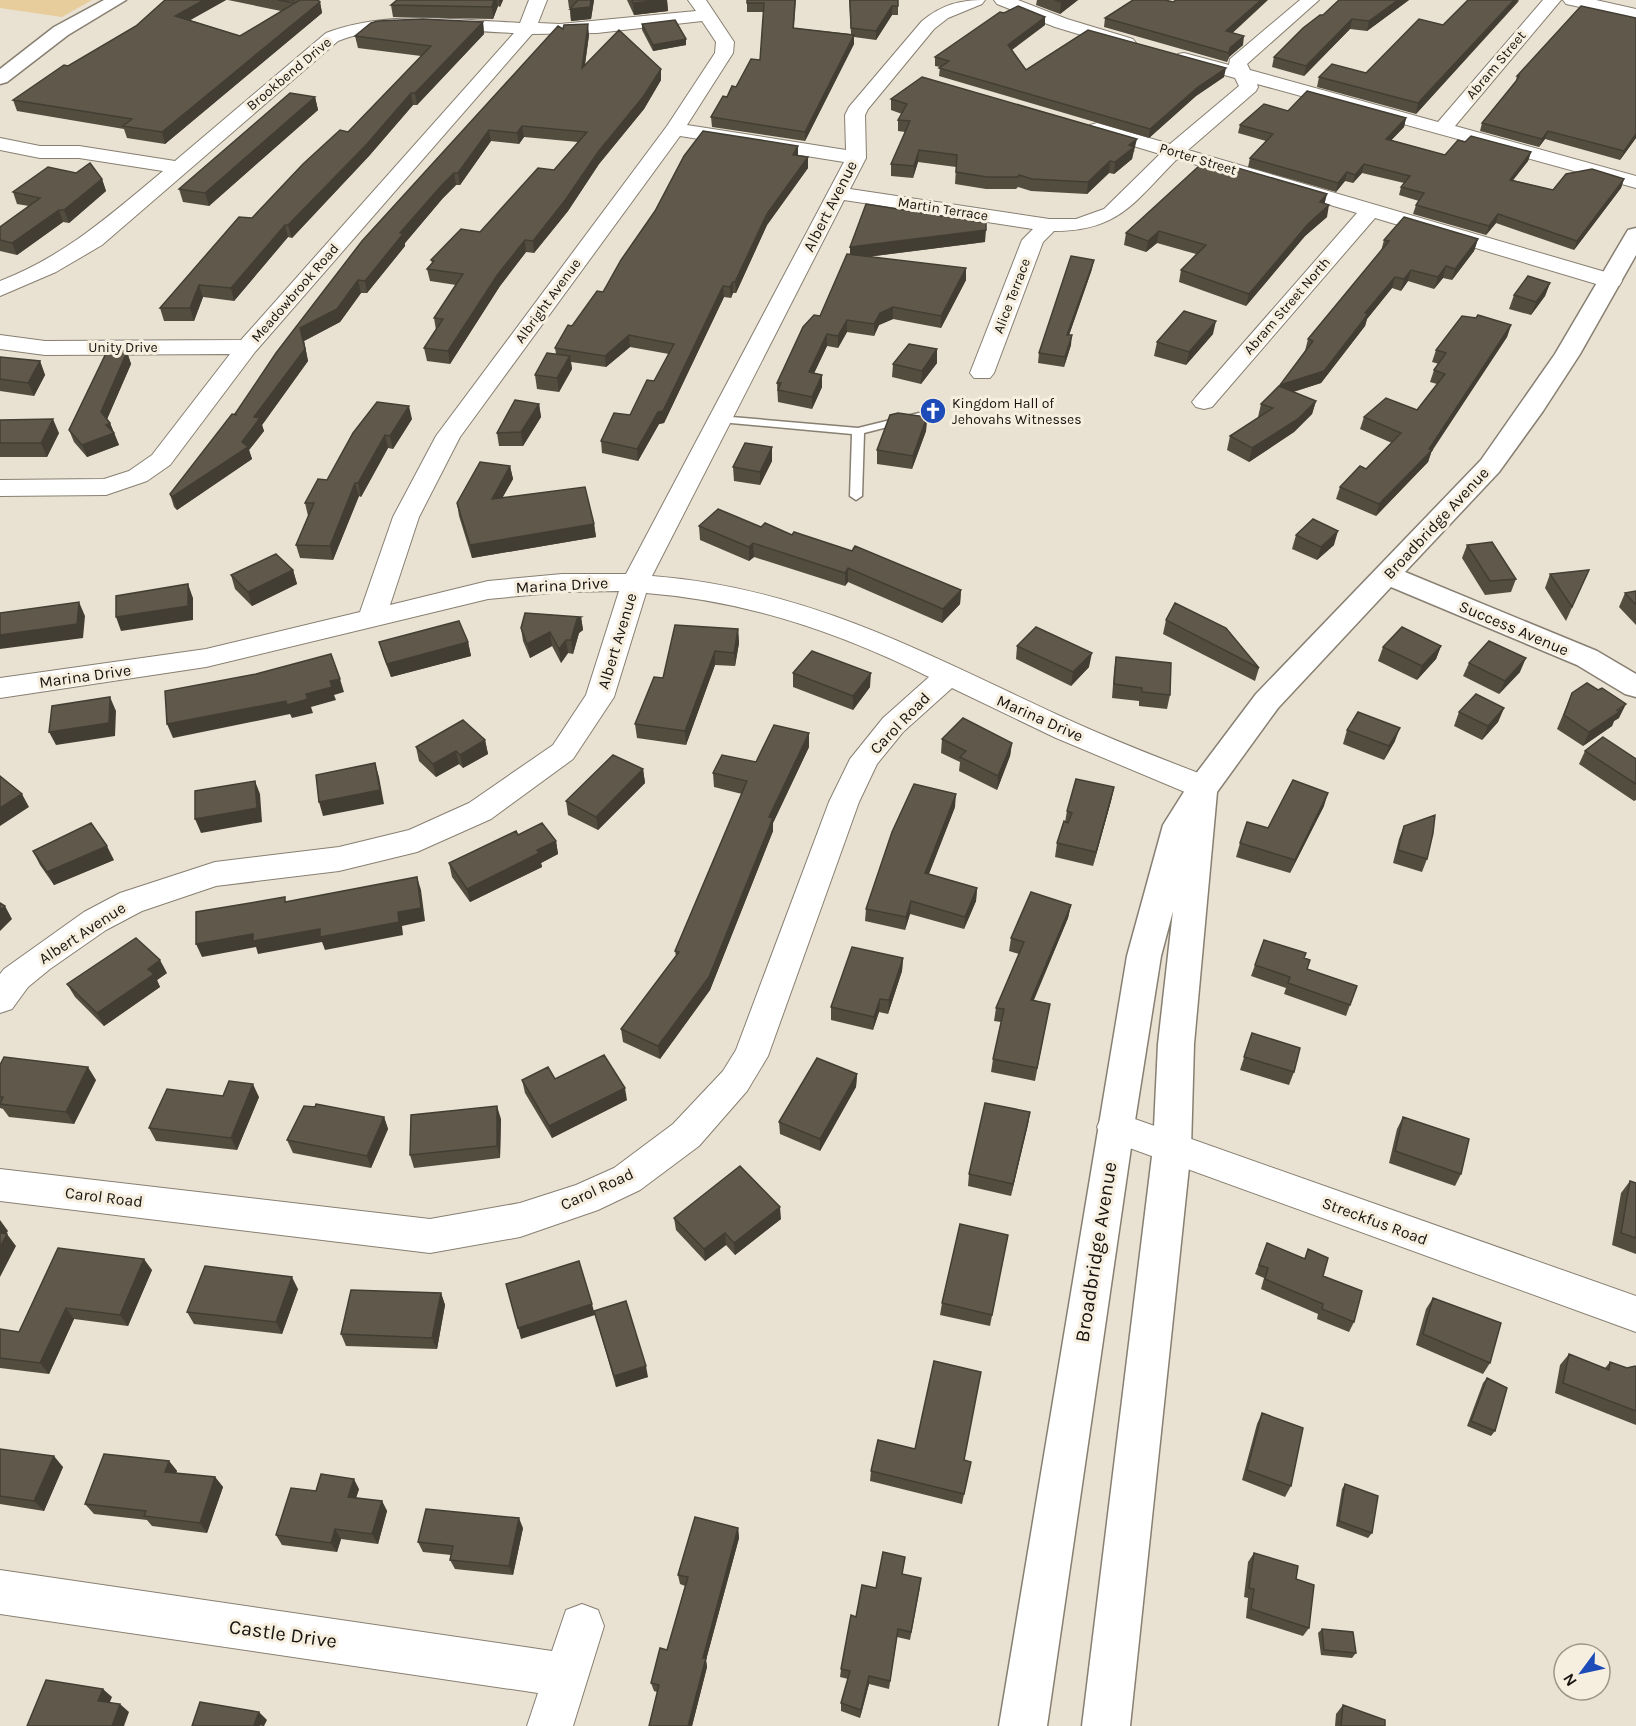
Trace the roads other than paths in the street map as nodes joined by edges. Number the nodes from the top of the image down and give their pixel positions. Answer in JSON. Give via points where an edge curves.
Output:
{"nodes":[{"id":1,"x":117,"y":0,"type":"edge"},
{"id":2,"x":538,"y":0,"type":"edge"},
{"id":3,"x":976,"y":0,"type":"edge"},
{"id":4,"x":1003,"y":0,"type":"edge"},
{"id":5,"x":1310,"y":0,"type":"edge"},
{"id":6,"x":1552,"y":0,"type":"edge"},
{"id":7,"x":1572,"y":0,"type":"edge"},
{"id":8,"x":702,"y":8,"type":"edge"},
{"id":9,"x":1636,"y":15,"type":"edge"},
{"id":10,"x":526,"y":30,"type":"junction"},
{"id":11,"x":1142,"y":47,"type":"edge"},
{"id":12,"x":1164,"y":53,"type":"edge"},
{"id":13,"x":1242,"y":75,"type":"junction"},
{"id":14,"x":0,"y":78,"type":"edge"},
{"id":15,"x":1082,"y":125,"type":"edge"},
{"id":16,"x":0,"y":126,"type":"edge"},
{"id":17,"x":675,"y":129,"type":"junction"},
{"id":18,"x":1441,"y":130,"type":"junction"},
{"id":19,"x":0,"y":144,"type":"edge"},
{"id":20,"x":1174,"y":151,"type":"junction"},
{"id":21,"x":79,"y":152,"type":"junction"},
{"id":22,"x":856,"y":158,"type":"junction"},
{"id":23,"x":177,"y":167,"type":"junction"},
{"id":24,"x":1636,"y":182,"type":"edge"},
{"id":25,"x":837,"y":193,"type":"junction"},
{"id":26,"x":1370,"y":210,"type":"junction"},
{"id":27,"x":1049,"y":225,"type":"junction"},
{"id":28,"x":1632,"y":251,"type":"edge"},
{"id":29,"x":1611,"y":280,"type":"junction"},
{"id":30,"x":0,"y":289,"type":"edge"},
{"id":31,"x":0,"y":342,"type":"edge"},
{"id":32,"x":247,"y":347,"type":"junction"},
{"id":33,"x":982,"y":373,"type":"dead end"},
{"id":34,"x":1204,"y":402,"type":"dead end"},
{"id":35,"x":919,"y":416,"type":"edge"},
{"id":36,"x":720,"y":419,"type":"junction"},
{"id":37,"x":858,"y":431,"type":"junction"},
{"id":38,"x":0,"y":488,"type":"edge"},
{"id":39,"x":856,"y":496,"type":"dead end"},
{"id":40,"x":1388,"y":575,"type":"junction"},
{"id":41,"x":635,"y":583,"type":"junction"},
{"id":42,"x":371,"y":620,"type":"junction"},
{"id":43,"x":949,"y":675,"type":"junction"},
{"id":44,"x":1636,"y":687,"type":"edge"},
{"id":45,"x":0,"y":688,"type":"edge"},
{"id":46,"x":1203,"y":787,"type":"junction"},
{"id":47,"x":0,"y":999,"type":"edge"},
{"id":48,"x":1115,"y":1128,"type":"junction"},
{"id":49,"x":1172,"y":1148,"type":"junction"},
{"id":50,"x":0,"y":1185,"type":"edge"},
{"id":51,"x":1636,"y":1314,"type":"edge"},
{"id":52,"x":0,"y":1592,"type":"edge"},
{"id":53,"x":582,"y":1626,"type":"dead end"},
{"id":54,"x":566,"y":1675,"type":"junction"},
{"id":55,"x":550,"y":1726,"type":"edge"},
{"id":56,"x":1023,"y":1726,"type":"edge"},
{"id":57,"x":1106,"y":1726,"type":"edge"}],
"edges":[{"from":1,"to":14,"type":"main road","via":[[61,31]]},
{"from":2,"to":10,"type":"street","name":"Meadowbrook Road"},
{"from":3,"to":22,"type":"street","name":"Albert Avenue","via":[[942,14],[899,73],[855,115]]},
{"from":4,"to":11,"type":"street","via":[[1061,23]]},
{"from":5,"to":13,"type":"street","via":[[1237,63]]},
{"from":6,"to":18,"type":"street","name":"Abram Street"},
{"from":7,"to":9,"type":"street"},
{"from":8,"to":10,"type":"street","name":"Brookbend Drive","via":[[613,26]]},
{"from":8,"to":17,"type":"street","name":"Albright Avenue","via":[[726,48]]},
{"from":10,"to":23,"type":"street","name":"Brookbend Drive","via":[[378,25],[345,30]]},
{"from":10,"to":32,"type":"street","name":"Meadowbrook Road"},
{"from":12,"to":13,"type":"street"},
{"from":13,"to":18,"type":"street"},
{"from":13,"to":20,"type":"street","name":"Martin Terrace","via":[[1249,87]]},
{"from":15,"to":20,"type":"street","name":"Porter Street"},
{"from":16,"to":21,"type":"street","via":[[56,139]]},
{"from":17,"to":22,"type":"street"},
{"from":17,"to":42,"type":"street","name":"Albright Avenue","via":[[448,436],[406,517]]},
{"from":18,"to":24,"type":"street"},
{"from":19,"to":21,"type":"street","via":[[40,152]]},
{"from":20,"to":26,"type":"street","name":"Porter Street"},
{"from":20,"to":27,"type":"street","name":"Martin Terrace","via":[[1111,213],[1076,225]]},
{"from":21,"to":23,"type":"street"},
{"from":22,"to":25,"type":"street","name":"Albert Avenue"},
{"from":23,"to":30,"type":"street","name":"Brookbend Drive","via":[[70,257]]},
{"from":25,"to":27,"type":"street","name":"Martin Terrace"},
{"from":25,"to":36,"type":"street","name":"Albert Avenue"},
{"from":26,"to":29,"type":"street","name":"Porter Street"},
{"from":26,"to":34,"type":"street","name":"Abram Street North"},
{"from":27,"to":33,"type":"street","name":"Alice Terrace","via":[[1034,240]]},
{"from":28,"to":29,"type":"main road","name":"Broadbridge Avenue"},
{"from":29,"to":40,"type":"main road","name":"Broadbridge Avenue","via":[[1545,392],[1516,433]]},
{"from":31,"to":32,"type":"street","name":"Unity Drive","via":[[45,348]]},
{"from":32,"to":38,"type":"street","name":"Meadowbrook Road","via":[[161,460],[138,476],[105,487]]},
{"from":35,"to":37,"type":"lane"},
{"from":36,"to":37,"type":"lane"},
{"from":36,"to":41,"type":"street","name":"Albert Avenue"},
{"from":37,"to":39,"type":"lane"},
{"from":40,"to":44,"type":"main road","name":"Success Avenue","via":[[1587,658]]},
{"from":40,"to":46,"type":"main road","name":"Broadbridge Avenue","via":[[1267,701]]},
{"from":41,"to":42,"type":"street","name":"Marina Drive","via":[[583,582],[488,590]]},
{"from":41,"to":43,"type":"street","name":"Marina Drive","via":[[717,593],[785,608],[855,632]]},
{"from":41,"to":47,"type":"street","name":"Albert Avenue","via":[[600,697],[579,732],[563,752],[480,811],[417,840],[379,851],[215,874],[131,902],[38,960],[16,978]]},
{"from":42,"to":45,"type":"street","name":"Marina Drive","via":[[206,658]]},
{"from":43,"to":46,"type":"street","name":"Marina Drive","via":[[1049,723]]},
{"from":43,"to":50,"type":"street","name":"Carol Road","via":[[893,725],[865,759],[844,802],[746,1064],[686,1135],[627,1179],[520,1220],[430,1236]]},
{"from":46,"to":48,"type":"main road","name":"Broadbridge Avenue","via":[[1179,825],[1144,956]]},
{"from":46,"to":49,"type":"main road","via":[[1176,1044]]},
{"from":48,"to":49,"type":"street","name":"Streckfus Road"},
{"from":48,"to":56,"type":"main road","name":"Broadbridge Avenue"},
{"from":49,"to":51,"type":"street","name":"Streckfus Road"},
{"from":49,"to":57,"type":"main road"},
{"from":52,"to":54,"type":"street","name":"Castle Drive"},
{"from":53,"to":54,"type":"street"},
{"from":54,"to":55,"type":"street"}]}
